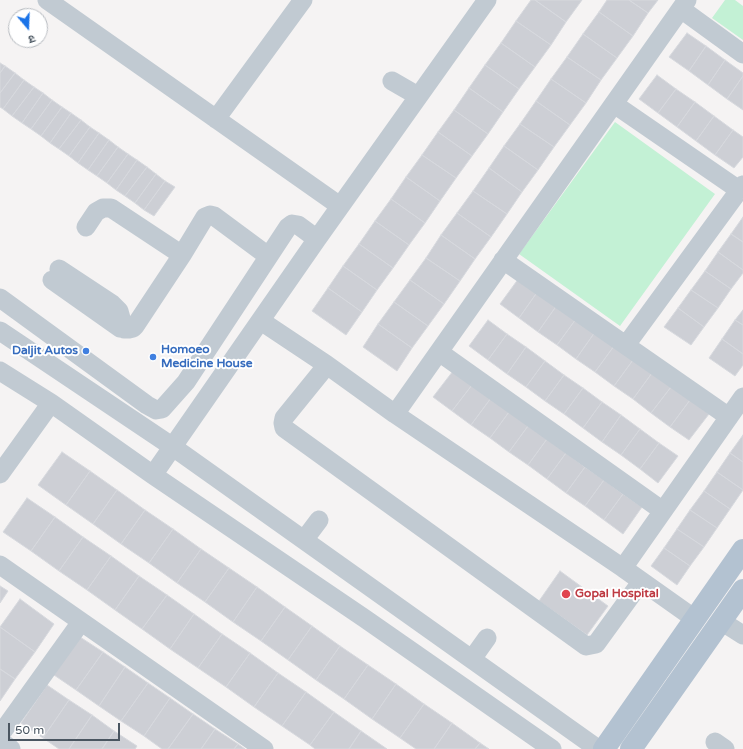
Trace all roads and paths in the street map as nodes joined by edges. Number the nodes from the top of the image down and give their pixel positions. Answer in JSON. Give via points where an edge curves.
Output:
{"nodes":[{"id":1,"x":47,"y":0,"type":"edge"},
{"id":2,"x":486,"y":0,"type":"edge"},
{"id":3,"x":301,"y":1,"type":"edge"},
{"id":4,"x":684,"y":5,"type":"edge"},
{"id":5,"x":743,"y":54,"type":"edge"},
{"id":6,"x":392,"y":81,"type":"dead end"},
{"id":7,"x":418,"y":96,"type":"junction"},
{"id":8,"x":614,"y":104,"type":"junction"},
{"id":9,"x":216,"y":119,"type":"junction"},
{"id":10,"x":741,"y":188,"type":"edge"},
{"id":11,"x":340,"y":206,"type":"junction"},
{"id":12,"x":86,"y":227,"type":"dead end"},
{"id":13,"x":317,"y":239,"type":"junction"},
{"id":14,"x":182,"y":254,"type":"junction"},
{"id":15,"x":268,"y":256,"type":"junction"},
{"id":16,"x":503,"y":260,"type":"junction"},
{"id":17,"x":55,"y":275,"type":"dead end"},
{"id":18,"x":0,"y":298,"type":"edge"},
{"id":19,"x":261,"y":321,"type":"junction"},
{"id":20,"x":0,"y":331,"type":"edge"},
{"id":21,"x":626,"y":345,"type":"junction"},
{"id":22,"x":438,"y":352,"type":"junction"},
{"id":23,"x":327,"y":365,"type":"junction"},
{"id":24,"x":0,"y":372,"type":"edge"},
{"id":25,"x":186,"y":382,"type":"junction"},
{"id":26,"x":208,"y":396,"type":"junction"},
{"id":27,"x":743,"y":396,"type":"edge"},
{"id":28,"x":51,"y":403,"type":"junction"},
{"id":29,"x":395,"y":414,"type":"junction"},
{"id":30,"x":729,"y":417,"type":"junction"},
{"id":31,"x":173,"y":447,"type":"junction"},
{"id":32,"x":0,"y":474,"type":"edge"},
{"id":33,"x":154,"y":476,"type":"junction"},
{"id":34,"x":663,"y":510,"type":"junction"},
{"id":35,"x":319,"y":520,"type":"dead end"},
{"id":36,"x":304,"y":540,"type":"junction"},
{"id":37,"x":743,"y":550,"type":"edge"},
{"id":38,"x":0,"y":565,"type":"edge"},
{"id":39,"x":622,"y":568,"type":"junction"},
{"id":40,"x":641,"y":582,"type":"junction"},
{"id":41,"x":743,"y":590,"type":"edge"},
{"id":42,"x":694,"y":620,"type":"junction"},
{"id":43,"x":721,"y":621,"type":"junction"},
{"id":44,"x":81,"y":622,"type":"junction"},
{"id":45,"x":743,"y":635,"type":"edge"},
{"id":46,"x":487,"y":638,"type":"dead end"},
{"id":47,"x":472,"y":659,"type":"junction"},
{"id":48,"x":0,"y":736,"type":"edge"},
{"id":49,"x":0,"y":741,"type":"edge"},
{"id":50,"x":12,"y":749,"type":"edge"},
{"id":51,"x":264,"y":749,"type":"edge"},
{"id":52,"x":552,"y":749,"type":"edge"},
{"id":53,"x":598,"y":749,"type":"edge"},
{"id":54,"x":604,"y":749,"type":"edge"},
{"id":55,"x":631,"y":749,"type":"edge"}],
"edges":[{"from":1,"to":9,"type":"street"},
{"from":2,"to":7,"type":"street"},
{"from":3,"to":9,"type":"street"},
{"from":4,"to":5,"type":"street"},
{"from":4,"to":8,"type":"street"},
{"from":6,"to":7,"type":"street"},
{"from":7,"to":11,"type":"street"},
{"from":8,"to":10,"type":"street"},
{"from":8,"to":16,"type":"street"},
{"from":9,"to":11,"type":"street"},
{"from":10,"to":21,"type":"street"},
{"from":11,"to":13,"type":"street"},
{"from":12,"to":14,"type":"street","via":[[96,212],[103,208],[111,208]]},
{"from":13,"to":15,"type":"street","via":[[298,225],[292,224]]},
{"from":13,"to":19,"type":"street"},
{"from":14,"to":15,"type":"street","via":[[205,217],[214,216]]},
{"from":14,"to":17,"type":"street","via":[[133,328],[124,329],[119,311],[112,304]]},
{"from":15,"to":25,"type":"street"},
{"from":16,"to":21,"type":"street"},
{"from":16,"to":22,"type":"street"},
{"from":18,"to":25,"type":"street","via":[[156,410],[162,409]]},
{"from":19,"to":23,"type":"street"},
{"from":19,"to":26,"type":"street"},
{"from":20,"to":31,"type":"street"},
{"from":21,"to":30,"type":"street"},
{"from":22,"to":29,"type":"street"},
{"from":22,"to":34,"type":"street"},
{"from":23,"to":29,"type":"street"},
{"from":23,"to":40,"type":"street","via":[[284,418],[284,428],[586,646],[596,644]]},
{"from":24,"to":28,"type":"street"},
{"from":25,"to":26,"type":"street"},
{"from":26,"to":31,"type":"street"},
{"from":27,"to":30,"type":"street"},
{"from":28,"to":32,"type":"street"},
{"from":28,"to":33,"type":"street"},
{"from":29,"to":39,"type":"street"},
{"from":30,"to":34,"type":"street"},
{"from":31,"to":33,"type":"street"},
{"from":31,"to":36,"type":"street"},
{"from":33,"to":52,"type":"street"},
{"from":34,"to":39,"type":"street"},
{"from":35,"to":36,"type":"street"},
{"from":36,"to":47,"type":"street"},
{"from":37,"to":42,"type":"main road"},
{"from":38,"to":44,"type":"street"},
{"from":39,"to":40,"type":"street"},
{"from":40,"to":42,"type":"street"},
{"from":41,"to":43,"type":"main road"},
{"from":42,"to":54,"type":"main road"},
{"from":43,"to":45,"type":"street"},
{"from":43,"to":55,"type":"main road"},
{"from":44,"to":48,"type":"street"},
{"from":44,"to":51,"type":"street"},
{"from":46,"to":47,"type":"street"},
{"from":47,"to":53,"type":"street"},
{"from":49,"to":50,"type":"street"}]}
